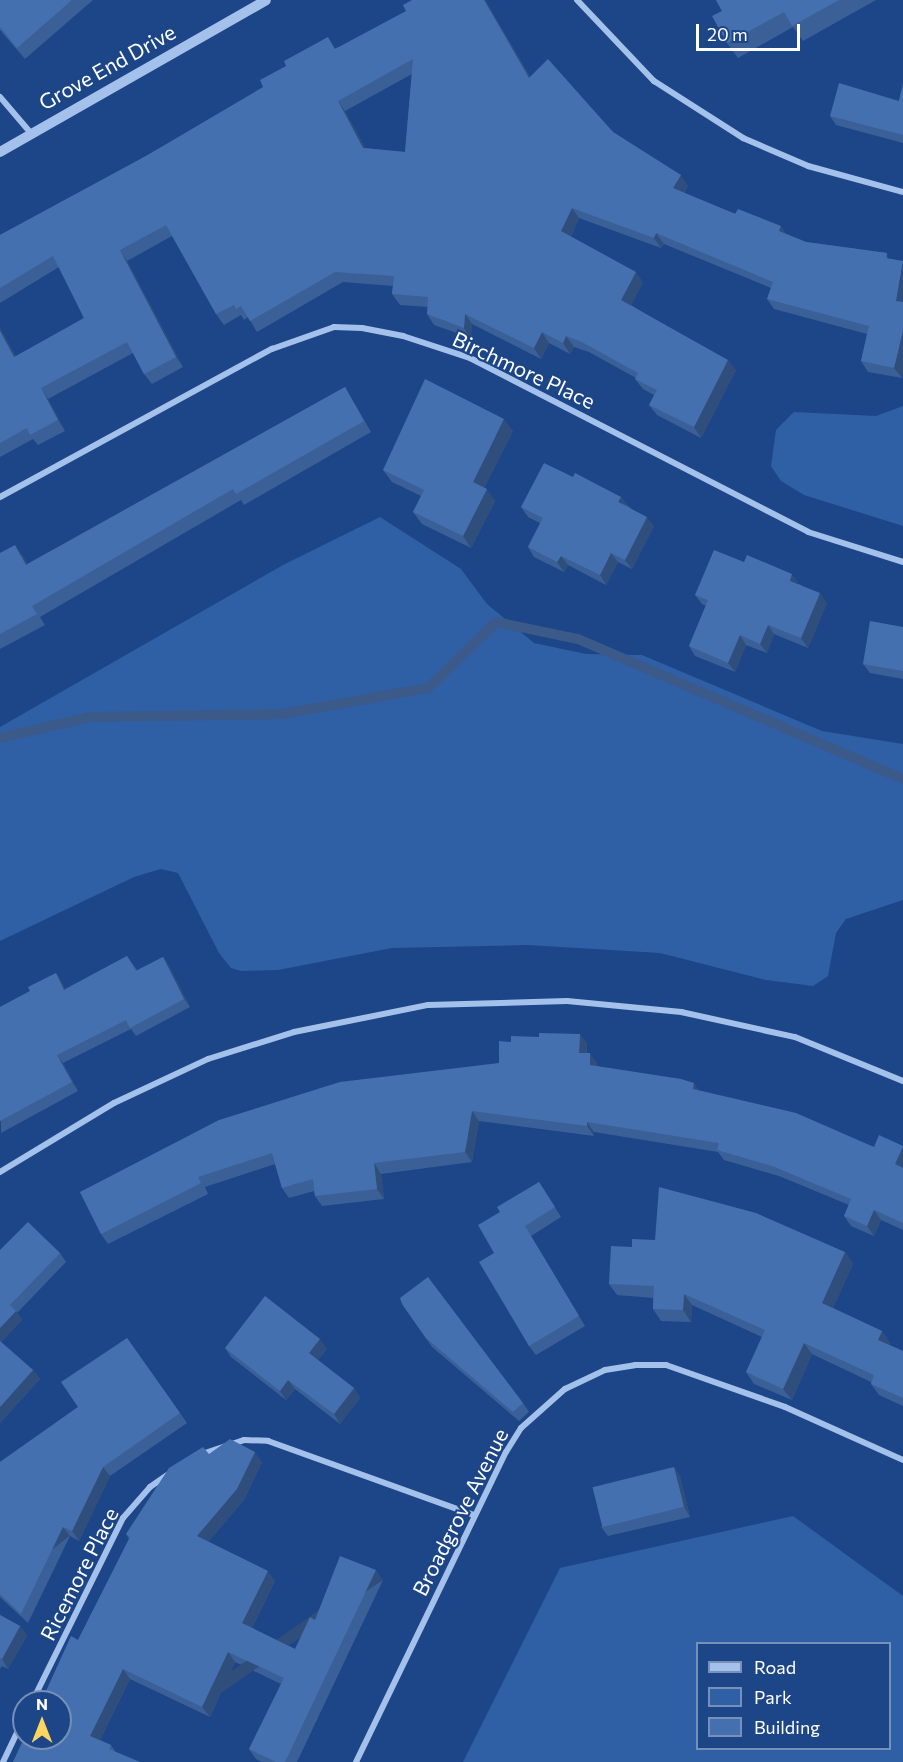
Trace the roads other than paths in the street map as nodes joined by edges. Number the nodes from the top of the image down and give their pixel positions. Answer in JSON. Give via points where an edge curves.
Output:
{"nodes":[{"id":1,"x":266,"y":0,"type":"edge"},
{"id":2,"x":577,"y":0,"type":"edge"},
{"id":3,"x":0,"y":97,"type":"edge"},
{"id":4,"x":30,"y":132,"type":"junction"},
{"id":5,"x":0,"y":152,"type":"edge"},
{"id":6,"x":903,"y":192,"type":"edge"},
{"id":7,"x":0,"y":497,"type":"edge"},
{"id":8,"x":903,"y":562,"type":"edge"},
{"id":9,"x":903,"y":1081,"type":"edge"},
{"id":10,"x":0,"y":1172,"type":"edge"},
{"id":11,"x":191,"y":1459,"type":"edge"},
{"id":12,"x":903,"y":1460,"type":"edge"},
{"id":13,"x":175,"y":1470,"type":"edge"},
{"id":14,"x":474,"y":1515,"type":"junction"},
{"id":15,"x":38,"y":1690,"type":"edge"},
{"id":16,"x":12,"y":1743,"type":"edge"},
{"id":17,"x":3,"y":1762,"type":"edge"},
{"id":18,"x":357,"y":1762,"type":"edge"}],
"edges":[{"from":1,"to":4,"type":"street","name":"Grove End Drive"},
{"from":2,"to":6,"type":"street","via":[[654,81],[743,138],[808,166]]},
{"from":3,"to":4,"type":"street"},
{"from":4,"to":5,"type":"street","name":"Grove End Drive"},
{"from":7,"to":8,"type":"street","name":"Birchmore Place","via":[[272,349],[334,327],[362,328],[403,336],[470,358],[808,532]]},
{"from":9,"to":10,"type":"street","via":[[795,1037],[681,1012],[567,1001],[428,1005],[294,1032],[207,1059],[114,1103]]},
{"from":11,"to":14,"type":"street","via":[[236,1442],[268,1441]]},
{"from":12,"to":14,"type":"street","name":"Broadgrove Avenue","via":[[695,1373],[666,1365],[634,1365],[595,1375],[565,1389],[542,1407],[506,1452]]},
{"from":13,"to":15,"type":"street","name":"Ricemore Place","via":[[150,1487],[123,1518]]},
{"from":14,"to":18,"type":"street","name":"Broadgrove Avenue"},
{"from":16,"to":17,"type":"street"}]}
